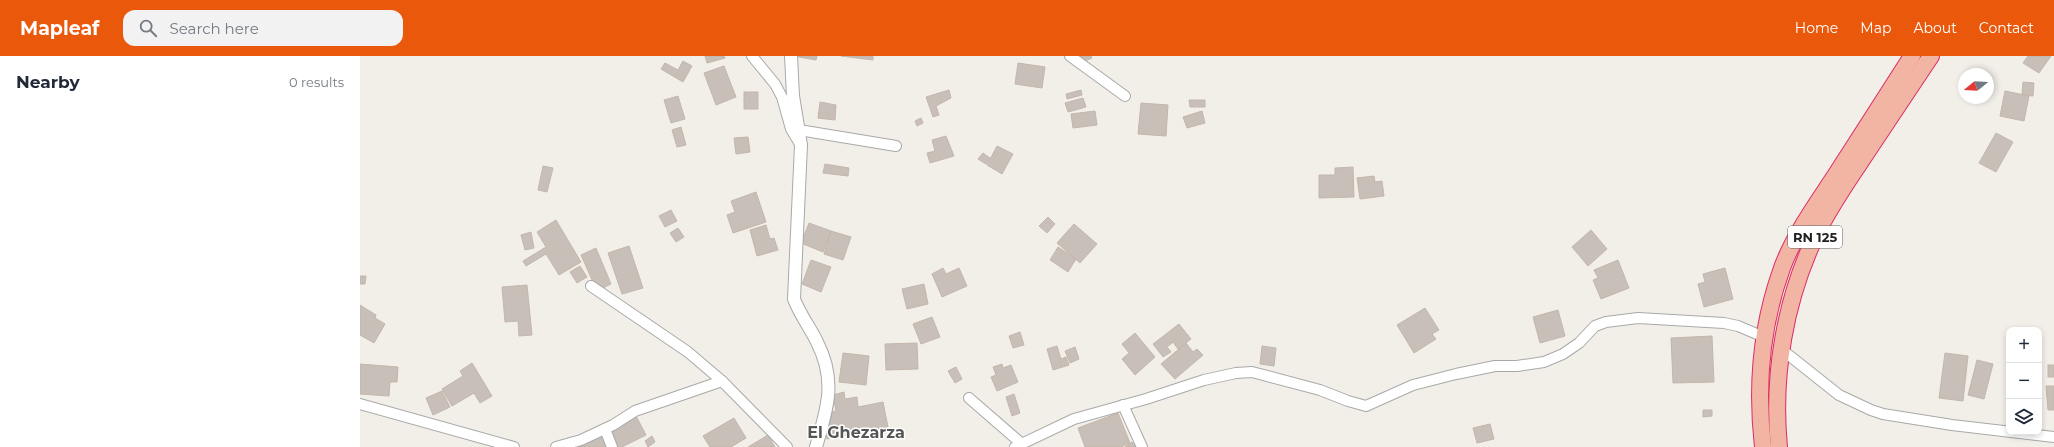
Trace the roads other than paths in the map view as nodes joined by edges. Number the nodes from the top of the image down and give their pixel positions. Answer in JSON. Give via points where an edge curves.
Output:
{"nodes":[{"id":1,"x":752,"y":56,"type":"edge"},
{"id":2,"x":791,"y":56,"type":"edge"},
{"id":3,"x":1070,"y":56,"type":"edge"},
{"id":4,"x":1912,"y":56,"type":"edge"},
{"id":5,"x":1931,"y":56,"type":"edge"},
{"id":6,"x":1125,"y":96,"type":"dead end"},
{"id":7,"x":798,"y":130,"type":"junction"},
{"id":8,"x":801,"y":145,"type":"junction"},
{"id":9,"x":896,"y":146,"type":"dead end"},
{"id":10,"x":591,"y":286,"type":"dead end"},
{"id":11,"x":1764,"y":336,"type":"junction"},
{"id":12,"x":1781,"y":349,"type":"junction"},
{"id":13,"x":722,"y":381,"type":"junction"},
{"id":14,"x":969,"y":398,"type":"dead end"},
{"id":15,"x":360,"y":404,"type":"edge"},
{"id":16,"x":1123,"y":405,"type":"junction"},
{"id":17,"x":605,"y":429,"type":"junction"},
{"id":18,"x":2054,"y":437,"type":"edge"},
{"id":19,"x":1018,"y":445,"type":"edge"},
{"id":20,"x":514,"y":447,"type":"edge"},
{"id":21,"x":556,"y":447,"type":"edge"},
{"id":22,"x":612,"y":447,"type":"edge"},
{"id":23,"x":787,"y":447,"type":"edge"},
{"id":24,"x":816,"y":447,"type":"edge"},
{"id":25,"x":1142,"y":447,"type":"edge"},
{"id":26,"x":1763,"y":447,"type":"edge"},
{"id":27,"x":1779,"y":447,"type":"edge"}],
"edges":[{"from":1,"to":8,"type":"street","via":[[775,84],[782,97],[791,129]]},
{"from":2,"to":7,"type":"street"},
{"from":3,"to":6,"type":"street"},
{"from":4,"to":11,"type":"highway","via":[[1801,228],[1783,267],[1769,307]]},
{"from":5,"to":12,"type":"highway","number":"RN 125","via":[[1836,199],[1817,234],[1801,271]]},
{"from":7,"to":8,"type":"street"},
{"from":7,"to":9,"type":"street"},
{"from":8,"to":24,"type":"street","via":[[794,299],[818,343],[830,389]]},
{"from":10,"to":13,"type":"street","via":[[688,352]]},
{"from":11,"to":16,"type":"street","via":[[1730,324],[1638,318],[1595,326],[1579,343],[1563,354],[1544,362],[1494,366],[1456,374],[1413,385],[1366,406],[1320,390],[1252,372],[1204,380]]},
{"from":11,"to":26,"type":"highway","via":[[1759,390]]},
{"from":12,"to":18,"type":"street","via":[[1839,395],[1882,414]]},
{"from":12,"to":27,"type":"highway","number":"RN 125","via":[[1777,389]]},
{"from":13,"to":17,"type":"street","via":[[635,411]]},
{"from":13,"to":23,"type":"street"},
{"from":14,"to":19,"type":"street"},
{"from":15,"to":20,"type":"street"},
{"from":16,"to":19,"type":"street","via":[[1074,419]]},
{"from":16,"to":25,"type":"street"},
{"from":17,"to":21,"type":"street","via":[[581,440]]},
{"from":17,"to":22,"type":"street"}]}
